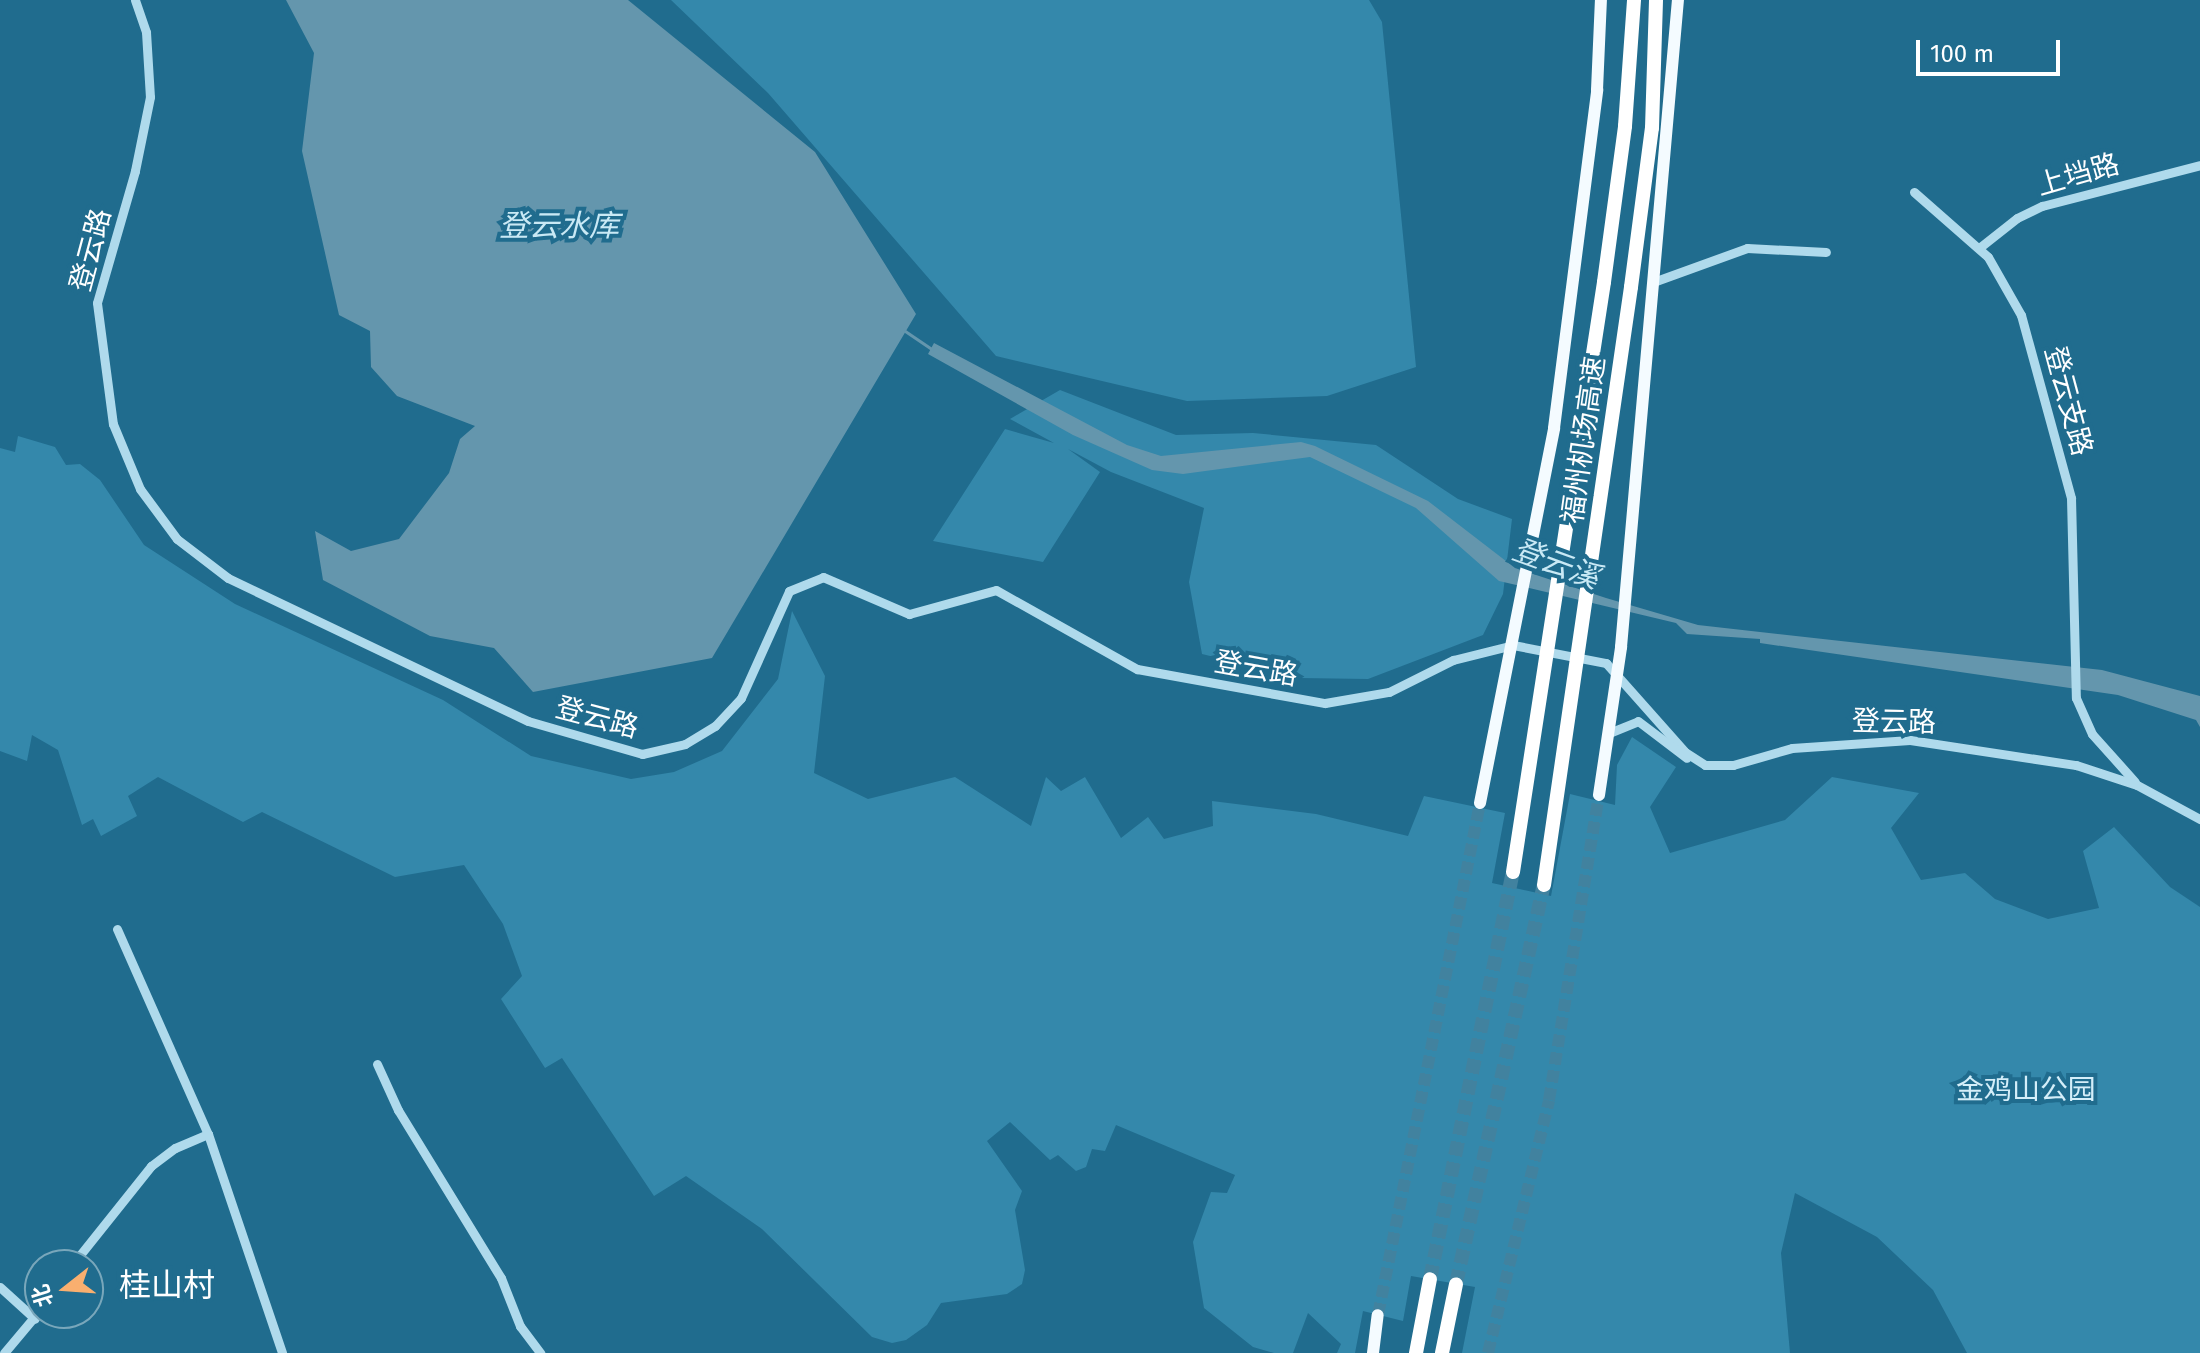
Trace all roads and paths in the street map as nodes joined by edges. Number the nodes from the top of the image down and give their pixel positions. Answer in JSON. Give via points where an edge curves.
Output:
{"nodes":[{"id":1,"x":135,"y":0,"type":"edge"},
{"id":2,"x":1601,"y":0,"type":"edge"},
{"id":3,"x":1634,"y":0,"type":"edge"},
{"id":4,"x":1656,"y":0,"type":"edge"},
{"id":5,"x":1678,"y":0,"type":"edge"},
{"id":6,"x":2200,"y":165,"type":"edge"},
{"id":7,"x":1914,"y":192,"type":"dead end"},
{"id":8,"x":1979,"y":248,"type":"junction"},
{"id":9,"x":1826,"y":252,"type":"dead end"},
{"id":10,"x":1656,"y":281,"type":"junction"},
{"id":11,"x":1513,"y":645,"type":"junction"},
{"id":12,"x":1617,"y":672,"type":"junction"},
{"id":13,"x":1609,"y":733,"type":"junction"},
{"id":14,"x":1683,"y":757,"type":"junction"},
{"id":15,"x":1698,"y":763,"type":"junction"},
{"id":16,"x":2137,"y":785,"type":"junction"},
{"id":17,"x":1599,"y":795,"type":"tunnel mouth"},
{"id":18,"x":1480,"y":803,"type":"tunnel mouth"},
{"id":19,"x":2200,"y":819,"type":"edge"},
{"id":20,"x":1513,"y":872,"type":"tunnel mouth"},
{"id":21,"x":1544,"y":885,"type":"tunnel mouth"},
{"id":22,"x":117,"y":929,"type":"dead end"},
{"id":23,"x":377,"y":1064,"type":"dead end"},
{"id":24,"x":208,"y":1134,"type":"junction"},
{"id":25,"x":85,"y":1249,"type":"edge"},
{"id":26,"x":1430,"y":1279,"type":"tunnel mouth"},
{"id":27,"x":1456,"y":1284,"type":"tunnel mouth"},
{"id":28,"x":0,"y":1287,"type":"edge"},
{"id":29,"x":24,"y":1304,"type":"edge"},
{"id":30,"x":1378,"y":1315,"type":"tunnel mouth"},
{"id":31,"x":25,"y":1329,"type":"edge"},
{"id":32,"x":4,"y":1353,"type":"edge"},
{"id":33,"x":282,"y":1353,"type":"edge"},
{"id":34,"x":540,"y":1353,"type":"edge"},
{"id":35,"x":1373,"y":1353,"type":"edge"},
{"id":36,"x":1416,"y":1353,"type":"edge"},
{"id":37,"x":1442,"y":1353,"type":"edge"}],
"edges":[{"from":1,"to":11,"type":"street","name":"登云路","via":[[146,32],[150,97],[97,303],[113,424],[140,489],[177,539],[228,578],[528,721],[642,754],[685,744],[715,726],[741,698],[785,596],[799,583],[816,578],[834,580],[909,614],[996,590],[1137,669],[1325,703],[1389,692],[1453,660]]},
{"from":2,"to":11,"type":"main road","via":[[1597,90],[1554,428]]},
{"from":3,"to":20,"type":"highway","name":"福州机场高速","bridge":true,"via":[[1625,126],[1604,282]]},
{"from":4,"to":21,"type":"highway","name":"福州机场高速","bridge":true,"via":[[1652,128]]},
{"from":5,"to":10,"type":"main road"},
{"from":6,"to":8,"type":"street","name":"上垱路","via":[[2042,206]]},
{"from":7,"to":8,"type":"street","name":"登云支路"},
{"from":8,"to":16,"type":"street","name":"登云支路","via":[[1999,272],[2021,315],[2069,488],[2075,689],[2092,734]]},
{"from":9,"to":10,"type":"street","via":[[1747,248]]},
{"from":10,"to":12,"type":"main road"},
{"from":11,"to":12,"type":"street","name":"登云路","via":[[1599,660]]},
{"from":11,"to":18,"type":"main road"},
{"from":12,"to":13,"type":"main road"},
{"from":12,"to":14,"type":"street","name":"登云路"},
{"from":12,"to":15,"type":"street","name":"登云路"},
{"from":13,"to":14,"type":"street","via":[[1638,721]]},
{"from":13,"to":17,"type":"main road"},
{"from":14,"to":15,"type":"street"},
{"from":15,"to":16,"type":"street","name":"登云路","via":[[1725,766],[1792,748],[1910,740],[2064,762]]},
{"from":16,"to":19,"type":"street","name":"登云路"},
{"from":22,"to":24,"type":"street"},
{"from":23,"to":34,"type":"street","via":[[398,1110],[501,1278],[520,1326]]},
{"from":24,"to":25,"type":"street","via":[[151,1166]]},
{"from":24,"to":33,"type":"street"},
{"from":26,"to":36,"type":"highway"},
{"from":27,"to":37,"type":"highway"},
{"from":28,"to":29,"type":"street"},
{"from":30,"to":35,"type":"main road"},
{"from":31,"to":32,"type":"street"}]}
